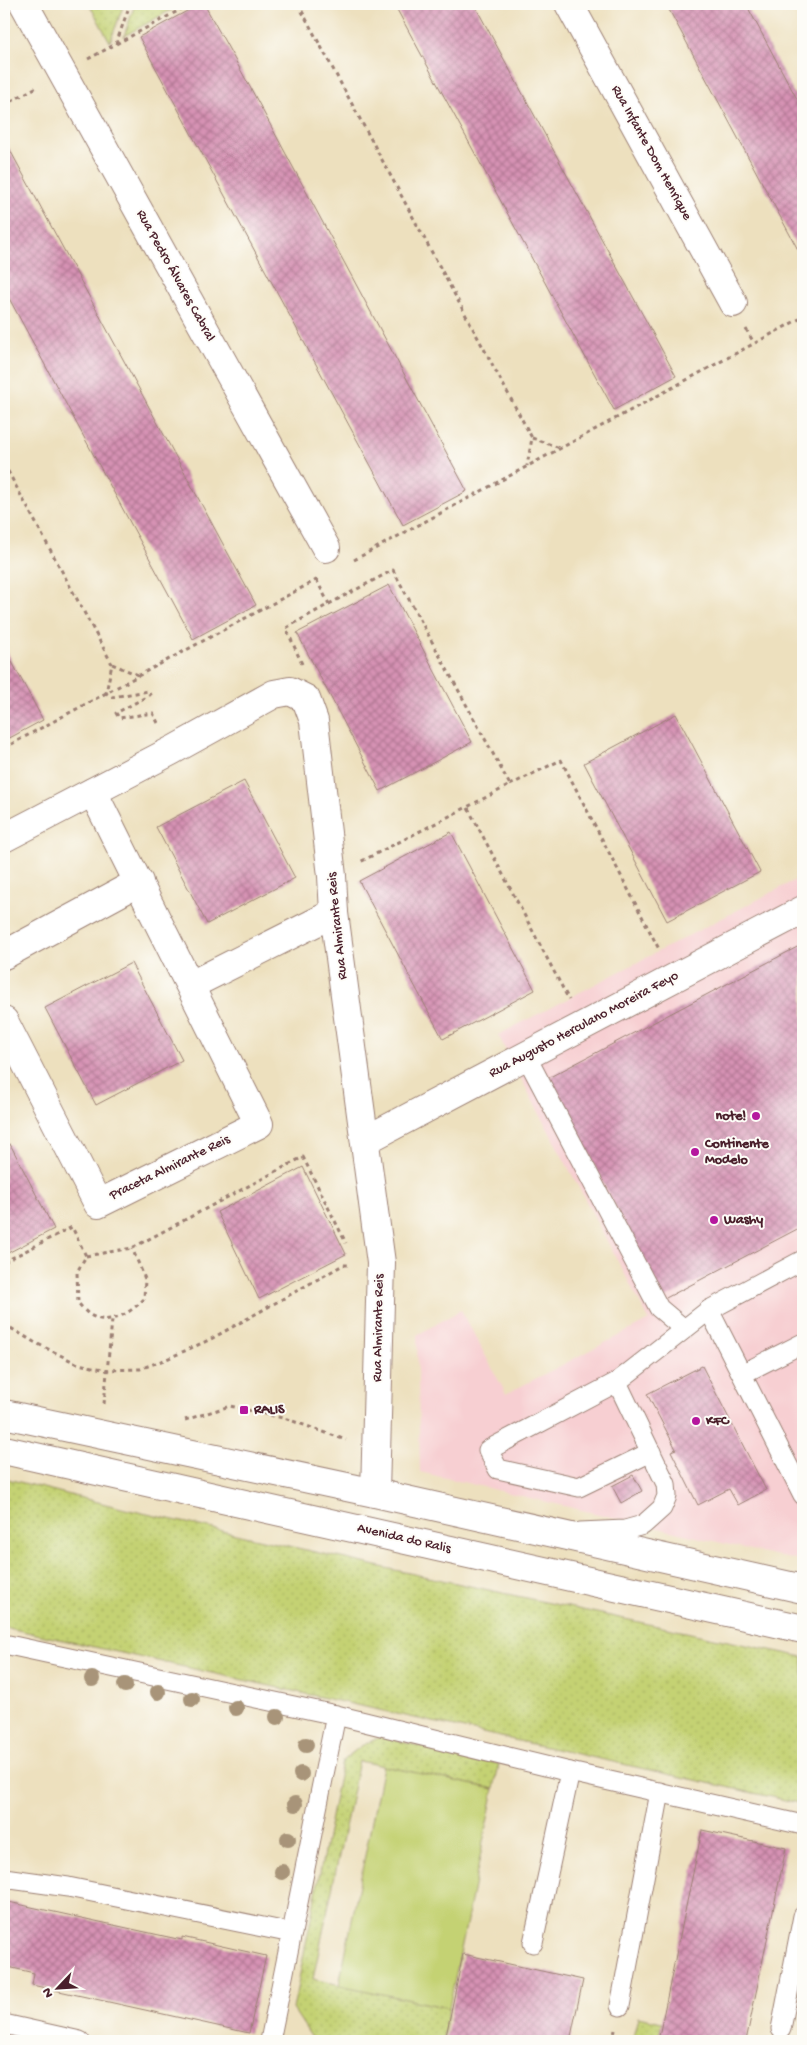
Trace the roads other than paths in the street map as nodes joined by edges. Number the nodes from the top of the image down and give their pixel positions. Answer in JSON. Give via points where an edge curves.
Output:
{"nodes":[{"id":1,"x":24,"y":4,"type":"edge"},
{"id":2,"x":569,"y":4,"type":"edge"},
{"id":3,"x":732,"y":302,"type":"dead end"},
{"id":4,"x":326,"y":548,"type":"dead end"},
{"id":5,"x":93,"y":792,"type":"junction"},
{"id":6,"x":4,"y":838,"type":"edge"},
{"id":7,"x":139,"y":882,"type":"junction"},
{"id":8,"x":803,"y":910,"type":"edge"},
{"id":9,"x":334,"y":913,"type":"junction"},
{"id":10,"x":4,"y":954,"type":"edge"},
{"id":11,"x":191,"y":985,"type":"junction"},
{"id":12,"x":4,"y":1022,"type":"edge"},
{"id":13,"x":526,"y":1056,"type":"junction"},
{"id":14,"x":366,"y":1140,"type":"junction"},
{"id":15,"x":803,"y":1260,"type":"edge"},
{"id":16,"x":709,"y":1310,"type":"junction"},
{"id":17,"x":684,"y":1329,"type":"junction"},
{"id":18,"x":803,"y":1343,"type":"edge"},
{"id":19,"x":742,"y":1374,"type":"junction"},
{"id":20,"x":617,"y":1382,"type":"junction"},
{"id":21,"x":4,"y":1414,"type":"edge"},
{"id":22,"x":4,"y":1450,"type":"edge"},
{"id":23,"x":651,"y":1452,"type":"junction"},
{"id":24,"x":375,"y":1493,"type":"junction"},
{"id":25,"x":803,"y":1495,"type":"edge"},
{"id":26,"x":552,"y":1533,"type":"junction"},
{"id":27,"x":803,"y":1589,"type":"edge"},
{"id":28,"x":803,"y":1629,"type":"edge"},
{"id":29,"x":4,"y":1644,"type":"edge"},
{"id":30,"x":336,"y":1715,"type":"junction"},
{"id":31,"x":570,"y":1772,"type":"junction"},
{"id":32,"x":660,"y":1792,"type":"junction"},
{"id":33,"x":803,"y":1824,"type":"edge"},
{"id":34,"x":4,"y":1878,"type":"edge"},
{"id":35,"x":803,"y":1916,"type":"edge"},
{"id":36,"x":292,"y":1933,"type":"junction"},
{"id":37,"x":534,"y":1943,"type":"dead end"},
{"id":38,"x":620,"y":2006,"type":"dead end"},
{"id":39,"x":4,"y":2024,"type":"edge"},
{"id":40,"x":781,"y":2029,"type":"dead end"},
{"id":41,"x":80,"y":2041,"type":"edge"},
{"id":42,"x":270,"y":2041,"type":"edge"}],
"edges":[{"from":1,"to":4,"type":"street","name":"Rua Pedro Álvares Cabral"},
{"from":2,"to":3,"type":"street","name":"Rua Infante Dom Henrique"},
{"from":5,"to":6,"type":"street"},
{"from":5,"to":7,"type":"street","name":"Praceta Almirante Reis"},
{"from":5,"to":9,"type":"street","name":"Rua Almirante Reis","via":[[274,694],[290,691],[306,699],[314,721]]},
{"from":7,"to":10,"type":"street"},
{"from":7,"to":11,"type":"street","name":"Praceta Almirante Reis"},
{"from":8,"to":13,"type":"street","name":"Rua Augusto Herculano Moreira Feyo"},
{"from":9,"to":11,"type":"street"},
{"from":9,"to":14,"type":"street","name":"Rua Almirante Reis"},
{"from":11,"to":12,"type":"street","name":"Praceta Almirante Reis","via":[[259,1124],[98,1204]]},
{"from":13,"to":14,"type":"street","name":"Rua Augusto Herculano Moreira Feyo"},
{"from":13,"to":17,"type":"lane","via":[[659,1308]]},
{"from":14,"to":24,"type":"street","name":"Rua Almirante Reis","via":[[381,1263]]},
{"from":15,"to":16,"type":"lane"},
{"from":16,"to":17,"type":"lane"},
{"from":16,"to":19,"type":"lane"},
{"from":17,"to":20,"type":"lane"},
{"from":18,"to":19,"type":"lane"},
{"from":19,"to":25,"type":"lane"},
{"from":20,"to":23,"type":"lane"},
{"from":20,"to":23,"type":"lane","via":[[488,1450],[498,1468],[579,1487]]},
{"from":21,"to":24,"type":"street"},
{"from":22,"to":28,"type":"street","name":"Avenida do Ralis"},
{"from":23,"to":26,"type":"lane","via":[[666,1484],[667,1496],[662,1508],[643,1525],[624,1530]]},
{"from":24,"to":26,"type":"street"},
{"from":26,"to":27,"type":"street"},
{"from":29,"to":30,"type":"lane"},
{"from":30,"to":31,"type":"lane"},
{"from":30,"to":36,"type":"lane"},
{"from":31,"to":32,"type":"lane"},
{"from":31,"to":37,"type":"lane"},
{"from":32,"to":33,"type":"lane"},
{"from":32,"to":38,"type":"lane"},
{"from":34,"to":36,"type":"lane","via":[[68,1887]]},
{"from":35,"to":40,"type":"lane"},
{"from":36,"to":42,"type":"lane"},
{"from":39,"to":41,"type":"lane"}]}
